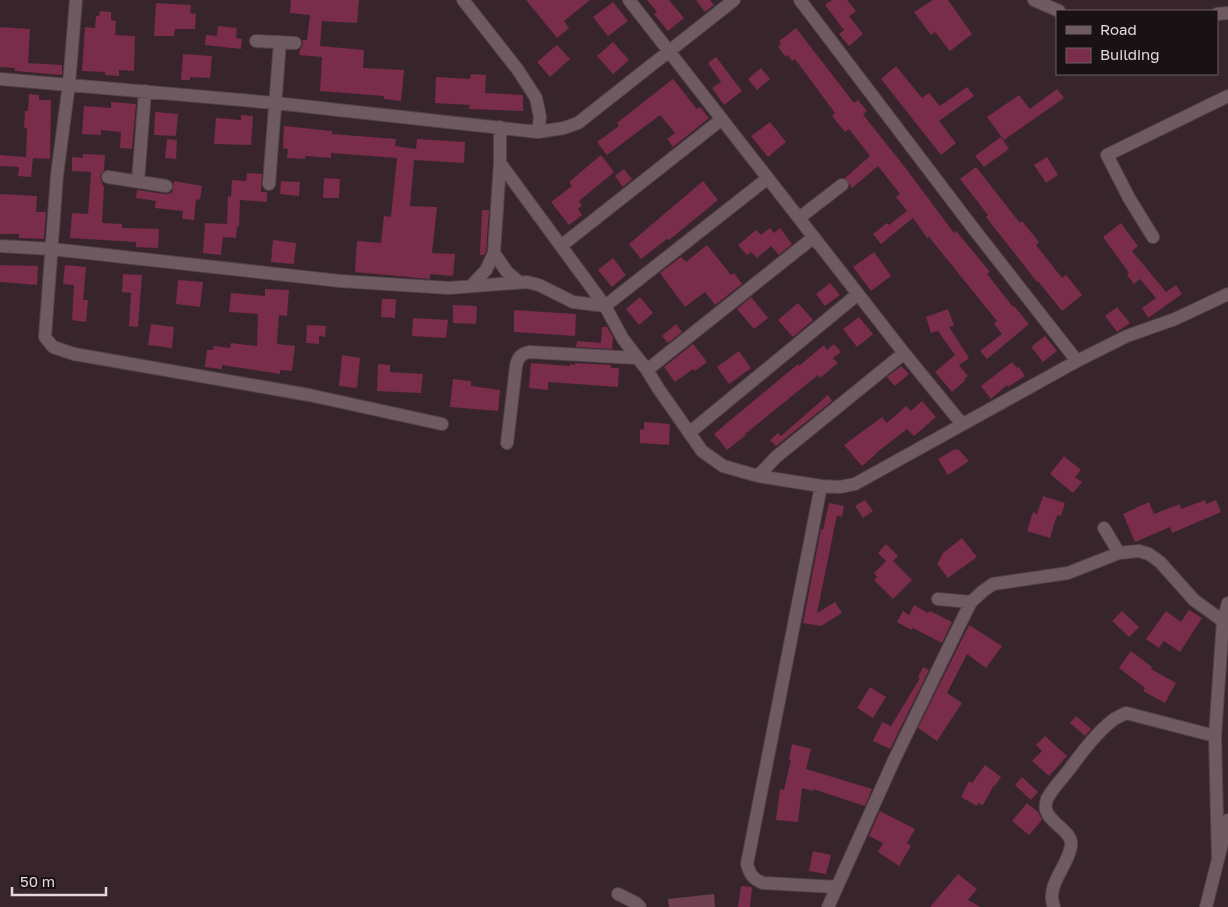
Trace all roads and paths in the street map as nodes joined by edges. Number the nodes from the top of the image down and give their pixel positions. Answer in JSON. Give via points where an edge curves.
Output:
{"nodes":[{"id":1,"x":76,"y":0,"type":"edge"},
{"id":2,"x":463,"y":0,"type":"edge"},
{"id":3,"x":629,"y":0,"type":"edge"},
{"id":4,"x":734,"y":0,"type":"edge"},
{"id":5,"x":800,"y":0,"type":"edge"},
{"id":6,"x":1034,"y":0,"type":"edge"},
{"id":7,"x":1057,"y":10,"type":"edge"},
{"id":8,"x":256,"y":41,"type":"dead end"},
{"id":9,"x":280,"y":42,"type":"junction"},
{"id":10,"x":295,"y":42,"type":"dead end"},
{"id":11,"x":670,"y":52,"type":"junction"},
{"id":12,"x":0,"y":79,"type":"edge"},
{"id":13,"x":69,"y":84,"type":"junction"},
{"id":14,"x":145,"y":91,"type":"junction"},
{"id":15,"x":1228,"y":96,"type":"edge"},
{"id":16,"x":275,"y":103,"type":"junction"},
{"id":17,"x":722,"y":119,"type":"junction"},
{"id":18,"x":500,"y":127,"type":"junction"},
{"id":19,"x":538,"y":132,"type":"junction"},
{"id":20,"x":500,"y":163,"type":"junction"},
{"id":21,"x":108,"y":177,"type":"dead end"},
{"id":22,"x":768,"y":178,"type":"junction"},
{"id":23,"x":138,"y":181,"type":"junction"},
{"id":24,"x":269,"y":184,"type":"dead end"},
{"id":25,"x":842,"y":185,"type":"dead end"},
{"id":26,"x":166,"y":186,"type":"dead end"},
{"id":27,"x":799,"y":218,"type":"junction"},
{"id":28,"x":814,"y":237,"type":"junction"},
{"id":29,"x":1153,"y":237,"type":"dead end"},
{"id":30,"x":0,"y":246,"type":"edge"},
{"id":31,"x":561,"y":246,"type":"junction"},
{"id":32,"x":52,"y":249,"type":"junction"},
{"id":33,"x":494,"y":253,"type":"junction"},
{"id":34,"x":519,"y":282,"type":"junction"},
{"id":35,"x":472,"y":286,"type":"junction"},
{"id":36,"x":858,"y":294,"type":"junction"},
{"id":37,"x":1228,"y":294,"type":"edge"},
{"id":38,"x":605,"y":306,"type":"junction"},
{"id":39,"x":904,"y":353,"type":"junction"},
{"id":40,"x":636,"y":358,"type":"junction"},
{"id":41,"x":1077,"y":361,"type":"junction"},
{"id":42,"x":647,"y":370,"type":"junction"},
{"id":43,"x":442,"y":424,"type":"dead end"},
{"id":44,"x":962,"y":424,"type":"junction"},
{"id":45,"x":689,"y":433,"type":"junction"},
{"id":46,"x":507,"y":443,"type":"dead end"},
{"id":47,"x":758,"y":476,"type":"junction"},
{"id":48,"x":821,"y":486,"type":"junction"},
{"id":49,"x":1104,"y":528,"type":"dead end"},
{"id":50,"x":1118,"y":553,"type":"junction"},
{"id":51,"x":938,"y":599,"type":"dead end"},
{"id":52,"x":971,"y":602,"type":"junction"},
{"id":53,"x":1228,"y":603,"type":"edge"},
{"id":54,"x":1223,"y":621,"type":"junction"},
{"id":55,"x":1215,"y":736,"type":"junction"},
{"id":56,"x":1228,"y":820,"type":"edge"},
{"id":57,"x":1218,"y":857,"type":"junction"},
{"id":58,"x":838,"y":887,"type":"junction"},
{"id":59,"x":618,"y":894,"type":"dead end"},
{"id":60,"x":640,"y":907,"type":"edge"},
{"id":61,"x":828,"y":907,"type":"edge"},
{"id":62,"x":1054,"y":907,"type":"edge"},
{"id":63,"x":1206,"y":907,"type":"edge"}],
"edges":[{"from":1,"to":13,"type":"street"},
{"from":2,"to":19,"type":"street","via":[[536,98],[540,117]]},
{"from":3,"to":11,"type":"street"},
{"from":4,"to":11,"type":"street"},
{"from":5,"to":41,"type":"street"},
{"from":6,"to":7,"type":"street"},
{"from":8,"to":9,"type":"street"},
{"from":9,"to":10,"type":"street"},
{"from":9,"to":16,"type":"street"},
{"from":11,"to":17,"type":"street"},
{"from":11,"to":19,"type":"street","via":[[578,122]]},
{"from":12,"to":13,"type":"street"},
{"from":13,"to":14,"type":"street"},
{"from":13,"to":32,"type":"street","via":[[56,175]]},
{"from":14,"to":16,"type":"street"},
{"from":14,"to":23,"type":"street"},
{"from":15,"to":29,"type":"street","via":[[1107,155]]},
{"from":16,"to":18,"type":"street"},
{"from":16,"to":24,"type":"street"},
{"from":17,"to":22,"type":"street"},
{"from":17,"to":31,"type":"street"},
{"from":18,"to":19,"type":"street"},
{"from":18,"to":20,"type":"street"},
{"from":20,"to":31,"type":"street"},
{"from":20,"to":33,"type":"street"},
{"from":21,"to":23,"type":"street"},
{"from":22,"to":27,"type":"street"},
{"from":22,"to":38,"type":"street"},
{"from":23,"to":26,"type":"street"},
{"from":25,"to":27,"type":"street"},
{"from":27,"to":28,"type":"street"},
{"from":28,"to":36,"type":"street"},
{"from":28,"to":42,"type":"street"},
{"from":30,"to":32,"type":"street"},
{"from":31,"to":38,"type":"street"},
{"from":32,"to":35,"type":"street","via":[[340,281],[449,288]]},
{"from":32,"to":43,"type":"street","via":[[45,337],[52,347],[74,354],[309,395]]},
{"from":33,"to":34,"type":"street","via":[[507,272]]},
{"from":33,"to":35,"type":"street","via":[[486,270]]},
{"from":34,"to":35,"type":"street"},
{"from":34,"to":38,"type":"street","via":[[539,285],[573,302]]},
{"from":36,"to":39,"type":"street"},
{"from":36,"to":45,"type":"street"},
{"from":37,"to":41,"type":"street","via":[[1176,319],[1127,336]]},
{"from":38,"to":40,"type":"street"},
{"from":39,"to":44,"type":"street"},
{"from":39,"to":47,"type":"street","via":[[776,457]]},
{"from":40,"to":42,"type":"street"},
{"from":40,"to":46,"type":"street","via":[[522,354],[517,359]]},
{"from":41,"to":44,"type":"street"},
{"from":42,"to":45,"type":"street"},
{"from":44,"to":48,"type":"street","via":[[855,484]]},
{"from":45,"to":47,"type":"street","via":[[702,451],[723,466]]},
{"from":47,"to":48,"type":"street"},
{"from":48,"to":58,"type":"street","via":[[747,864],[752,877],[763,883]]},
{"from":49,"to":50,"type":"street"},
{"from":50,"to":52,"type":"street","via":[[1068,573],[993,584]]},
{"from":50,"to":54,"type":"street","via":[[1139,551],[1149,554],[1194,600]]},
{"from":51,"to":52,"type":"street"},
{"from":52,"to":58,"type":"street","via":[[894,760]]},
{"from":53,"to":54,"type":"street"},
{"from":54,"to":55,"type":"street"},
{"from":55,"to":57,"type":"street"},
{"from":55,"to":62,"type":"street","via":[[1126,713],[1112,721],[1088,745],[1046,801],[1048,814],[1071,844],[1054,885]]},
{"from":56,"to":57,"type":"street"},
{"from":57,"to":63,"type":"street"},
{"from":58,"to":61,"type":"street"},
{"from":59,"to":60,"type":"street"}]}
